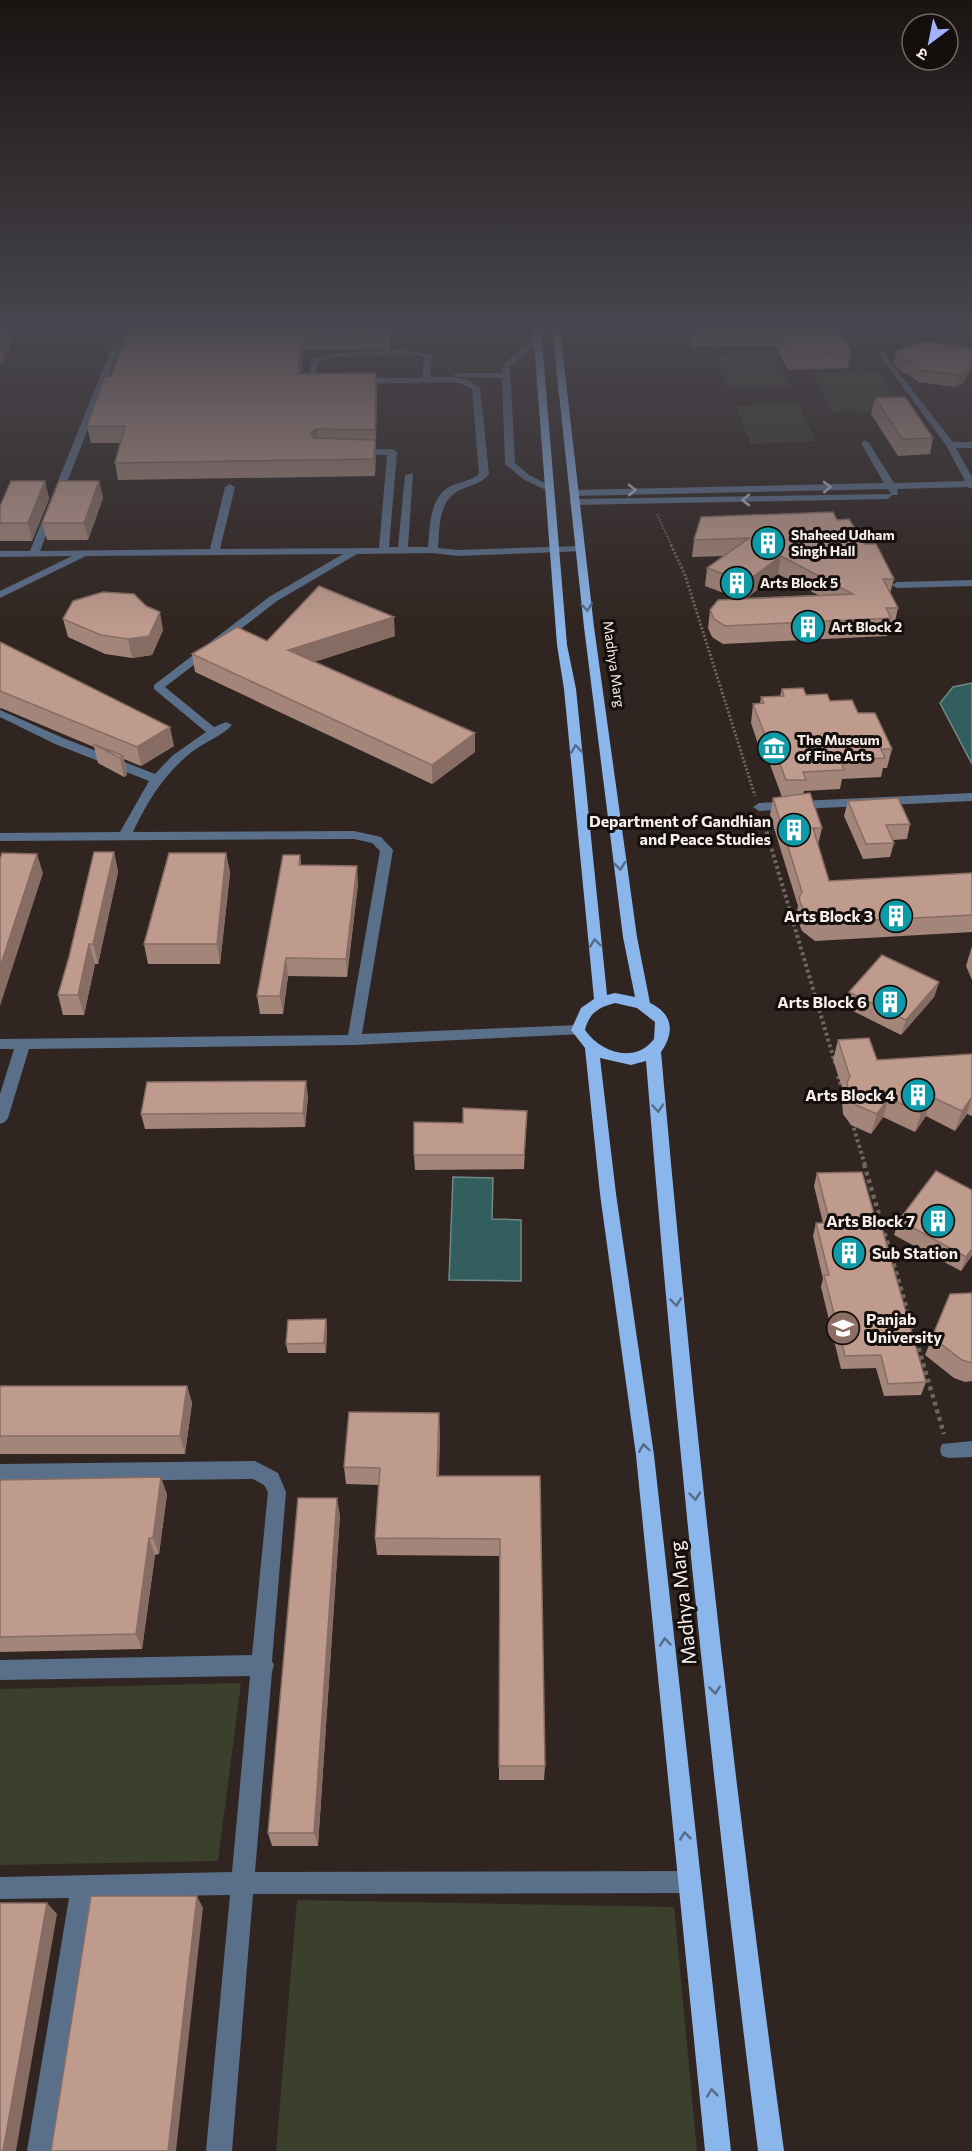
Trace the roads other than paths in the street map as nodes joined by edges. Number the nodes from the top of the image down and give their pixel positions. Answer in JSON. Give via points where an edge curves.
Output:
{"nodes":[{"id":1,"x":83,"y":429,"type":"edge"},
{"id":2,"x":480,"y":429,"type":"edge"},
{"id":3,"x":508,"y":429,"type":"edge"},
{"id":4,"x":545,"y":429,"type":"edge"},
{"id":5,"x":567,"y":429,"type":"edge"},
{"id":6,"x":939,"y":429,"type":"edge"},
{"id":7,"x":865,"y":443,"type":"dead end"},
{"id":8,"x":950,"y":444,"type":"junction"},
{"id":9,"x":972,"y":445,"type":"edge"},
{"id":10,"x":350,"y":452,"type":"edge"},
{"id":11,"x":410,"y":475,"type":"dead end"},
{"id":12,"x":891,"y":486,"type":"junction"},
{"id":13,"x":230,"y":487,"type":"dead end"},
{"id":14,"x":972,"y":487,"type":"edge"},
{"id":15,"x":550,"y":489,"type":"junction"},
{"id":16,"x":691,"y":489,"type":"junction"},
{"id":17,"x":896,"y":496,"type":"junction"},
{"id":18,"x":574,"y":497,"type":"junction"},
{"id":19,"x":695,"y":502,"type":"junction"},
{"id":20,"x":555,"y":546,"type":"junction"},
{"id":21,"x":580,"y":546,"type":"junction"},
{"id":22,"x":403,"y":550,"type":"junction"},
{"id":23,"x":433,"y":550,"type":"junction"},
{"id":24,"x":355,"y":551,"type":"junction"},
{"id":25,"x":384,"y":551,"type":"junction"},
{"id":26,"x":214,"y":552,"type":"junction"},
{"id":27,"x":34,"y":553,"type":"junction"},
{"id":28,"x":87,"y":553,"type":"junction"},
{"id":29,"x":0,"y":554,"type":"edge"},
{"id":30,"x":972,"y":583,"type":"edge"},
{"id":31,"x":897,"y":585,"type":"dead end"},
{"id":32,"x":0,"y":595,"type":"edge"},
{"id":33,"x":0,"y":713,"type":"edge"},
{"id":34,"x":226,"y":725,"type":"dead end"},
{"id":35,"x":213,"y":732,"type":"junction"},
{"id":36,"x":156,"y":779,"type":"junction"},
{"id":37,"x":972,"y":797,"type":"edge"},
{"id":38,"x":759,"y":807,"type":"road end"},
{"id":39,"x":125,"y":836,"type":"junction"},
{"id":40,"x":0,"y":837,"type":"edge"},
{"id":41,"x":601,"y":1001,"type":"junction"},
{"id":42,"x":643,"y":1004,"type":"junction"},
{"id":43,"x":578,"y":1030,"type":"junction"},
{"id":44,"x":354,"y":1040,"type":"junction"},
{"id":45,"x":0,"y":1044,"type":"edge"},
{"id":46,"x":23,"y":1044,"type":"junction"},
{"id":47,"x":592,"y":1049,"type":"junction"},
{"id":48,"x":653,"y":1050,"type":"junction"},
{"id":49,"x":0,"y":1118,"type":"edge"},
{"id":50,"x":972,"y":1449,"type":"edge"},
{"id":51,"x":949,"y":1450,"type":"road end"},
{"id":52,"x":0,"y":1473,"type":"edge"},
{"id":53,"x":264,"y":1665,"type":"junction"},
{"id":54,"x":0,"y":1670,"type":"edge"},
{"id":55,"x":690,"y":1882,"type":"junction"},
{"id":56,"x":243,"y":1883,"type":"junction"},
{"id":57,"x":82,"y":1887,"type":"junction"},
{"id":58,"x":0,"y":1888,"type":"edge"},
{"id":59,"x":40,"y":2151,"type":"edge"},
{"id":60,"x":219,"y":2151,"type":"edge"},
{"id":61,"x":718,"y":2151,"type":"edge"},
{"id":62,"x":771,"y":2151,"type":"edge"}],
"edges":[{"from":1,"to":27,"type":"street"},
{"from":2,"to":23,"type":"street","via":[[484,474],[445,493],[439,501]]},
{"from":3,"to":15,"type":"street","via":[[510,464]]},
{"from":4,"to":15,"type":"main road"},
{"from":5,"to":18,"type":"main road","name":"Madhya Marg"},
{"from":6,"to":8,"type":"street"},
{"from":7,"to":12,"type":"street"},
{"from":8,"to":9,"type":"street"},
{"from":8,"to":14,"type":"street"},
{"from":10,"to":25,"type":"street","via":[[392,452]]},
{"from":11,"to":22,"type":"street"},
{"from":12,"to":14,"type":"street"},
{"from":16,"to":12,"type":"street","one_way":true},
{"from":12,"to":17,"type":"street"},
{"from":13,"to":26,"type":"street"},
{"from":14,"to":17,"type":"street"},
{"from":15,"to":20,"type":"main road"},
{"from":18,"to":16,"type":"street","one_way":true},
{"from":16,"to":19,"type":"street"},
{"from":17,"to":19,"type":"street","one_way":true},
{"from":18,"to":19,"type":"street"},
{"from":18,"to":21,"type":"main road","name":"Madhya Marg"},
{"from":20,"to":21,"type":"street"},
{"from":20,"to":23,"type":"street","via":[[458,553]]},
{"from":41,"to":20,"type":"main road","one_way":true},
{"from":21,"to":42,"type":"main road","name":"Madhya Marg","one_way":true,"via":[[630,937]]},
{"from":22,"to":23,"type":"street"},
{"from":22,"to":25,"type":"street"},
{"from":24,"to":25,"type":"street"},
{"from":24,"to":26,"type":"street"},
{"from":24,"to":35,"type":"street","via":[[273,599],[158,687]]},
{"from":26,"to":28,"type":"street"},
{"from":27,"to":28,"type":"street"},
{"from":27,"to":29,"type":"street"},
{"from":28,"to":32,"type":"street"},
{"from":30,"to":31,"type":"street"},
{"from":33,"to":36,"type":"street"},
{"from":34,"to":35,"type":"street"},
{"from":35,"to":36,"type":"street","via":[[187,748]]},
{"from":36,"to":39,"type":"street"},
{"from":37,"to":38,"type":"street"},
{"from":39,"to":40,"type":"street"},
{"from":39,"to":44,"type":"street","via":[[354,836],[376,840],[387,849]]},
{"from":41,"to":42,"type":"main road","via":[[622,999]]},
{"from":41,"to":43,"type":"main road","via":[[584,1011]]},
{"from":42,"to":48,"type":"main road","via":[[661,1020],[664,1031]]},
{"from":43,"to":44,"type":"street"},
{"from":43,"to":47,"type":"main road"},
{"from":44,"to":46,"type":"street"},
{"from":45,"to":46,"type":"street"},
{"from":46,"to":49,"type":"street"},
{"from":47,"to":48,"type":"main road","via":[[617,1058]]},
{"from":55,"to":47,"type":"main road","one_way":true,"via":[[645,1455]]},
{"from":48,"to":62,"type":"main road","name":"Madhya Marg","one_way":true,"via":[[735,1884]]},
{"from":50,"to":51,"type":"street"},
{"from":52,"to":53,"type":"street","via":[[255,1470],[272,1479],[278,1492]]},
{"from":53,"to":54,"type":"street"},
{"from":53,"to":56,"type":"street"},
{"from":55,"to":56,"type":"street"},
{"from":61,"to":55,"type":"main road","one_way":true},
{"from":56,"to":57,"type":"street"},
{"from":56,"to":60,"type":"street"},
{"from":57,"to":58,"type":"street"},
{"from":57,"to":59,"type":"street"}]}
